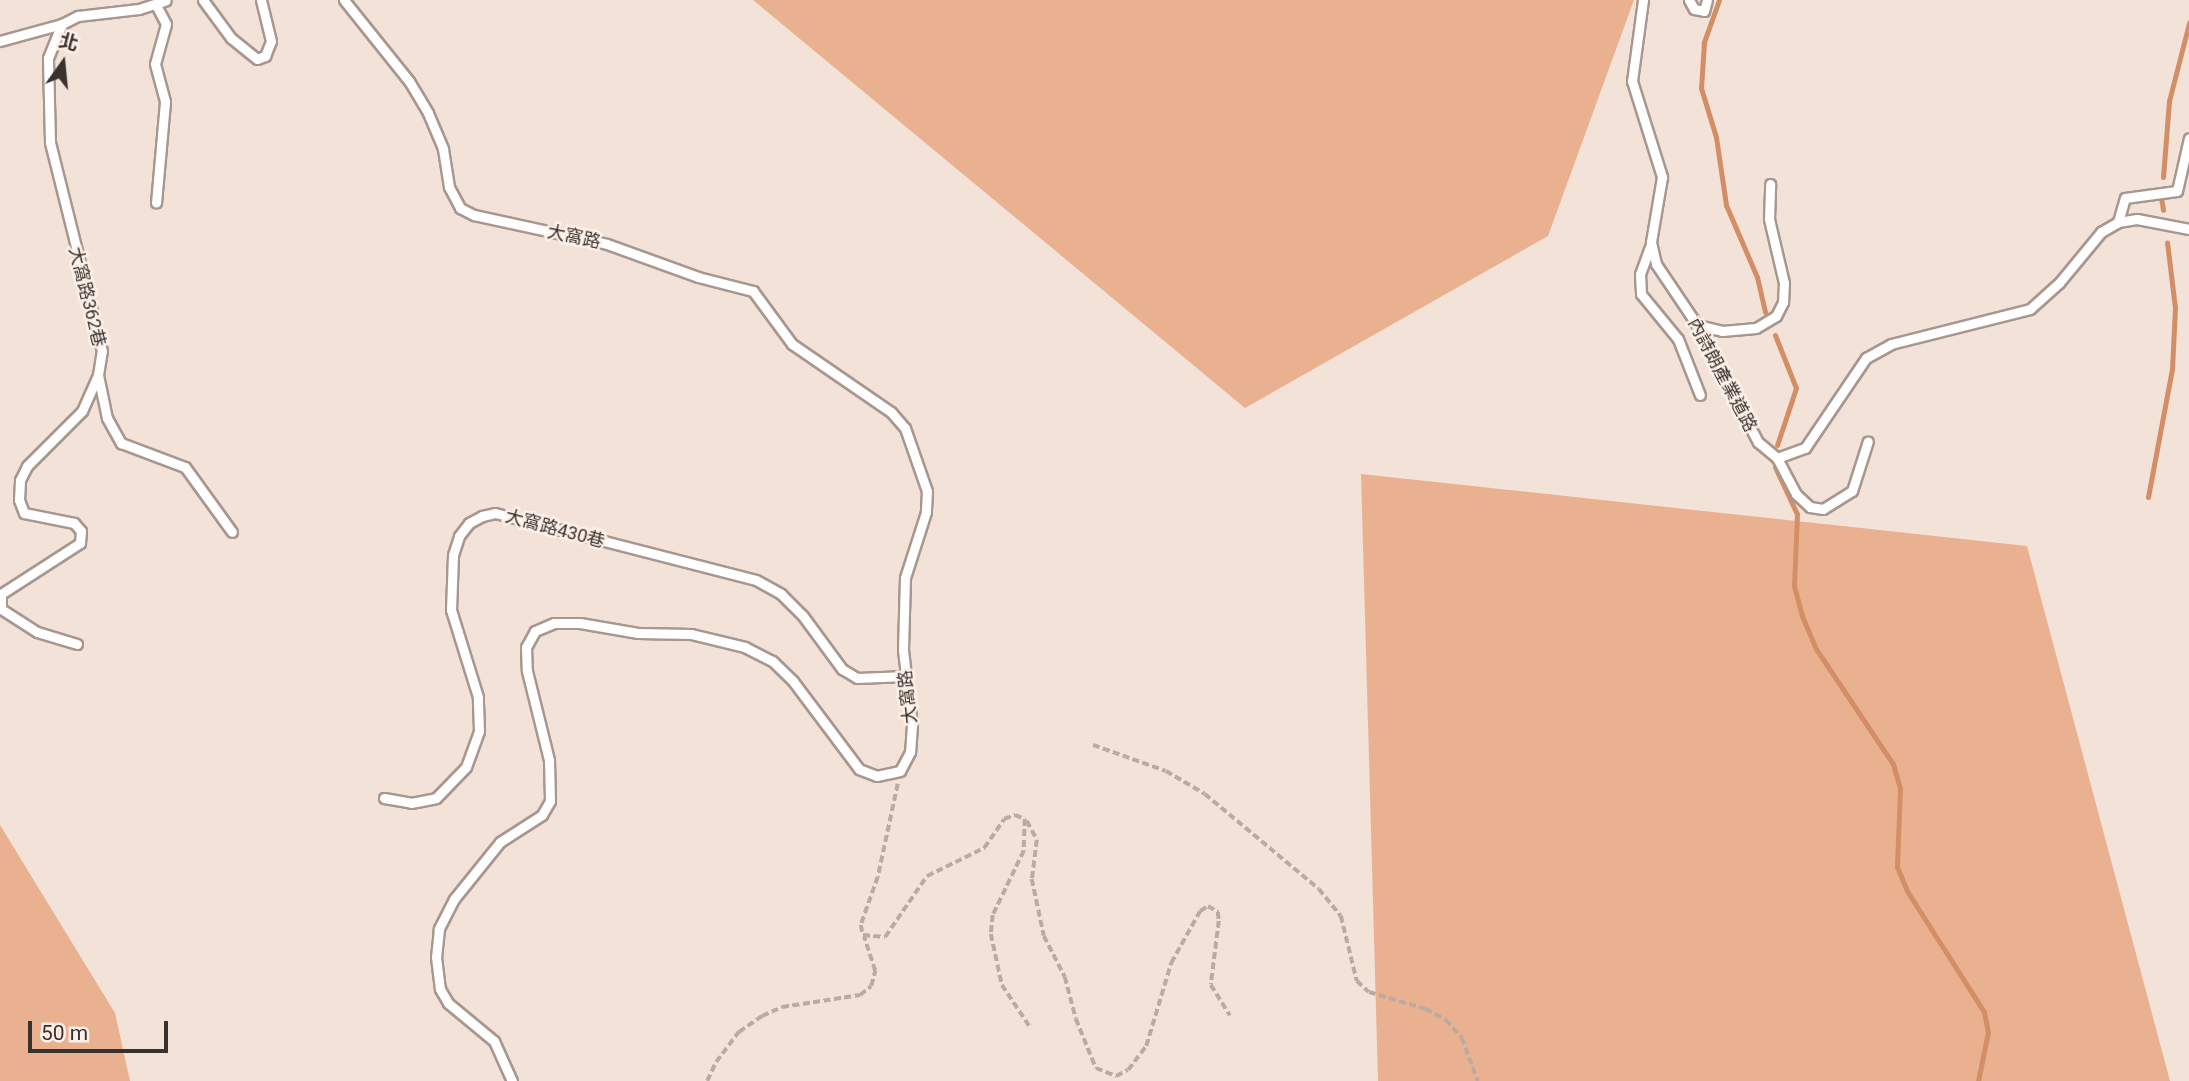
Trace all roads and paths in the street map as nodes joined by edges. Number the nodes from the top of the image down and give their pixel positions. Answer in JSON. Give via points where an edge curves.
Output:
{"nodes":[{"id":1,"x":166,"y":0,"type":"edge"},
{"id":2,"x":203,"y":0,"type":"edge"},
{"id":3,"x":261,"y":0,"type":"edge"},
{"id":4,"x":344,"y":0,"type":"edge"},
{"id":5,"x":1643,"y":0,"type":"edge"},
{"id":6,"x":1689,"y":0,"type":"edge"},
{"id":7,"x":1707,"y":0,"type":"edge"},
{"id":8,"x":156,"y":5,"type":"junction"},
{"id":9,"x":62,"y":24,"type":"junction"},
{"id":10,"x":0,"y":41,"type":"edge"},
{"id":11,"x":2189,"y":138,"type":"edge"},
{"id":12,"x":1770,"y":184,"type":"dead end"},
{"id":13,"x":156,"y":203,"type":"dead end"},
{"id":14,"x":2118,"y":222,"type":"junction"},
{"id":15,"x":2189,"y":229,"type":"edge"},
{"id":16,"x":1651,"y":242,"type":"junction"},
{"id":17,"x":1697,"y":326,"type":"junction"},
{"id":18,"x":98,"y":375,"type":"junction"},
{"id":19,"x":1700,"y":396,"type":"dead end"},
{"id":20,"x":1867,"y":441,"type":"dead end"},
{"id":21,"x":1781,"y":457,"type":"junction"},
{"id":22,"x":232,"y":532,"type":"dead end"},
{"id":23,"x":1,"y":594,"type":"edge"},
{"id":24,"x":77,"y":644,"type":"dead end"},
{"id":25,"x":906,"y":676,"type":"junction"},
{"id":26,"x":1093,"y":745,"type":"dead end"},
{"id":27,"x":900,"y":771,"type":"junction"},
{"id":28,"x":384,"y":798,"type":"dead end"},
{"id":29,"x":1025,"y":819,"type":"junction"},
{"id":30,"x":863,"y":935,"type":"junction"},
{"id":31,"x":1230,"y":1016,"type":"dead end"},
{"id":32,"x":1030,"y":1027,"type":"dead end"},
{"id":33,"x":512,"y":1081,"type":"edge"},
{"id":34,"x":707,"y":1081,"type":"edge"},
{"id":35,"x":1478,"y":1081,"type":"edge"}],
"edges":[{"from":1,"to":8,"type":"lane"},
{"from":2,"to":3,"type":"lane","via":[[231,38],[257,59],[265,56],[271,41]]},
{"from":4,"to":25,"type":"lane","name":"大窩路","via":[[410,81],[428,113],[443,149],[449,187],[460,208],[607,244],[698,277],[753,291],[792,344],[891,412],[905,428],[927,491],[926,512],[905,578]]},
{"from":5,"to":16,"type":"lane","name":"內詩朗產業道路","via":[[1632,81],[1662,177]]},
{"from":6,"to":7,"type":"lane","via":[[1694,9],[1704,10]]},
{"from":8,"to":9,"type":"lane","via":[[89,13]]},
{"from":8,"to":13,"type":"lane","via":[[166,24],[155,64],[166,102]]},
{"from":9,"to":10,"type":"lane"},
{"from":9,"to":18,"type":"lane","name":"大窩路362巷","via":[[48,58],[50,142],[102,351]]},
{"from":11,"to":14,"type":"lane","via":[[2177,191],[2125,198]]},
{"from":12,"to":17,"type":"lane","via":[[1769,219],[1784,283],[1783,302],[1776,316],[1756,328],[1722,331]]},
{"from":14,"to":15,"type":"lane","via":[[2137,219]]},
{"from":14,"to":21,"type":"lane","via":[[2101,232],[2059,283],[2030,309],[1973,327],[1925,332],[1866,358],[1805,448]]},
{"from":16,"to":17,"type":"lane","name":"內詩朗產業道路","via":[[1662,276]]},
{"from":16,"to":19,"type":"lane","via":[[1640,274],[1641,294],[1678,339]]},
{"from":17,"to":21,"type":"lane","name":"內詩朗產業道路","via":[[1758,442]]},
{"from":18,"to":22,"type":"lane","via":[[107,418],[121,443],[186,467]]},
{"from":18,"to":23,"type":"lane","name":"大窩路362巷","via":[[82,411],[27,466],[20,480],[24,513],[74,523],[81,531],[80,542]]},
{"from":20,"to":21,"type":"lane","name":"內詩朗產業道路","via":[[1852,491],[1823,509],[1810,507],[1796,494]]},
{"from":23,"to":24,"type":"lane","name":"大窩路362巷","via":[[1,609],[10,619]]},
{"from":25,"to":27,"type":"lane","name":"大窩路","via":[[912,725],[909,752]]},
{"from":25,"to":28,"type":"lane","name":"大窩路430巷","via":[[857,678],[842,669],[803,616],[781,594],[756,580],[495,513],[482,516],[459,536],[453,555],[452,610],[478,697],[479,731],[466,768],[436,798],[411,803]]},
{"from":26,"to":35,"type":"path","via":[[1166,771],[1205,794],[1319,890],[1341,916],[1357,981],[1369,992],[1426,1009],[1446,1020],[1462,1038]]},
{"from":27,"to":30,"type":"path","via":[[878,877],[861,925]]},
{"from":27,"to":33,"type":"lane","via":[[877,776],[859,769],[793,681],[745,647],[691,634],[638,633],[580,623],[554,623],[535,631],[526,647],[527,671],[549,760],[550,801],[542,815],[500,842],[461,890],[439,929],[436,957],[440,989],[448,1003],[495,1041]]},
{"from":29,"to":30,"type":"path","via":[[1014,815],[1004,819],[984,848],[927,876],[885,937]]},
{"from":29,"to":31,"type":"path","via":[[1037,840],[1032,879],[1044,936],[1065,977],[1096,1068],[1116,1076],[1128,1070],[1146,1046],[1171,963],[1200,911],[1208,906],[1218,912],[1219,921],[1211,985]]},
{"from":29,"to":32,"type":"path","via":[[1024,851],[993,915],[991,934],[1002,985]]},
{"from":30,"to":34,"type":"path","via":[[875,971],[871,986],[860,995],[782,1007],[762,1016],[739,1032]]}]}
